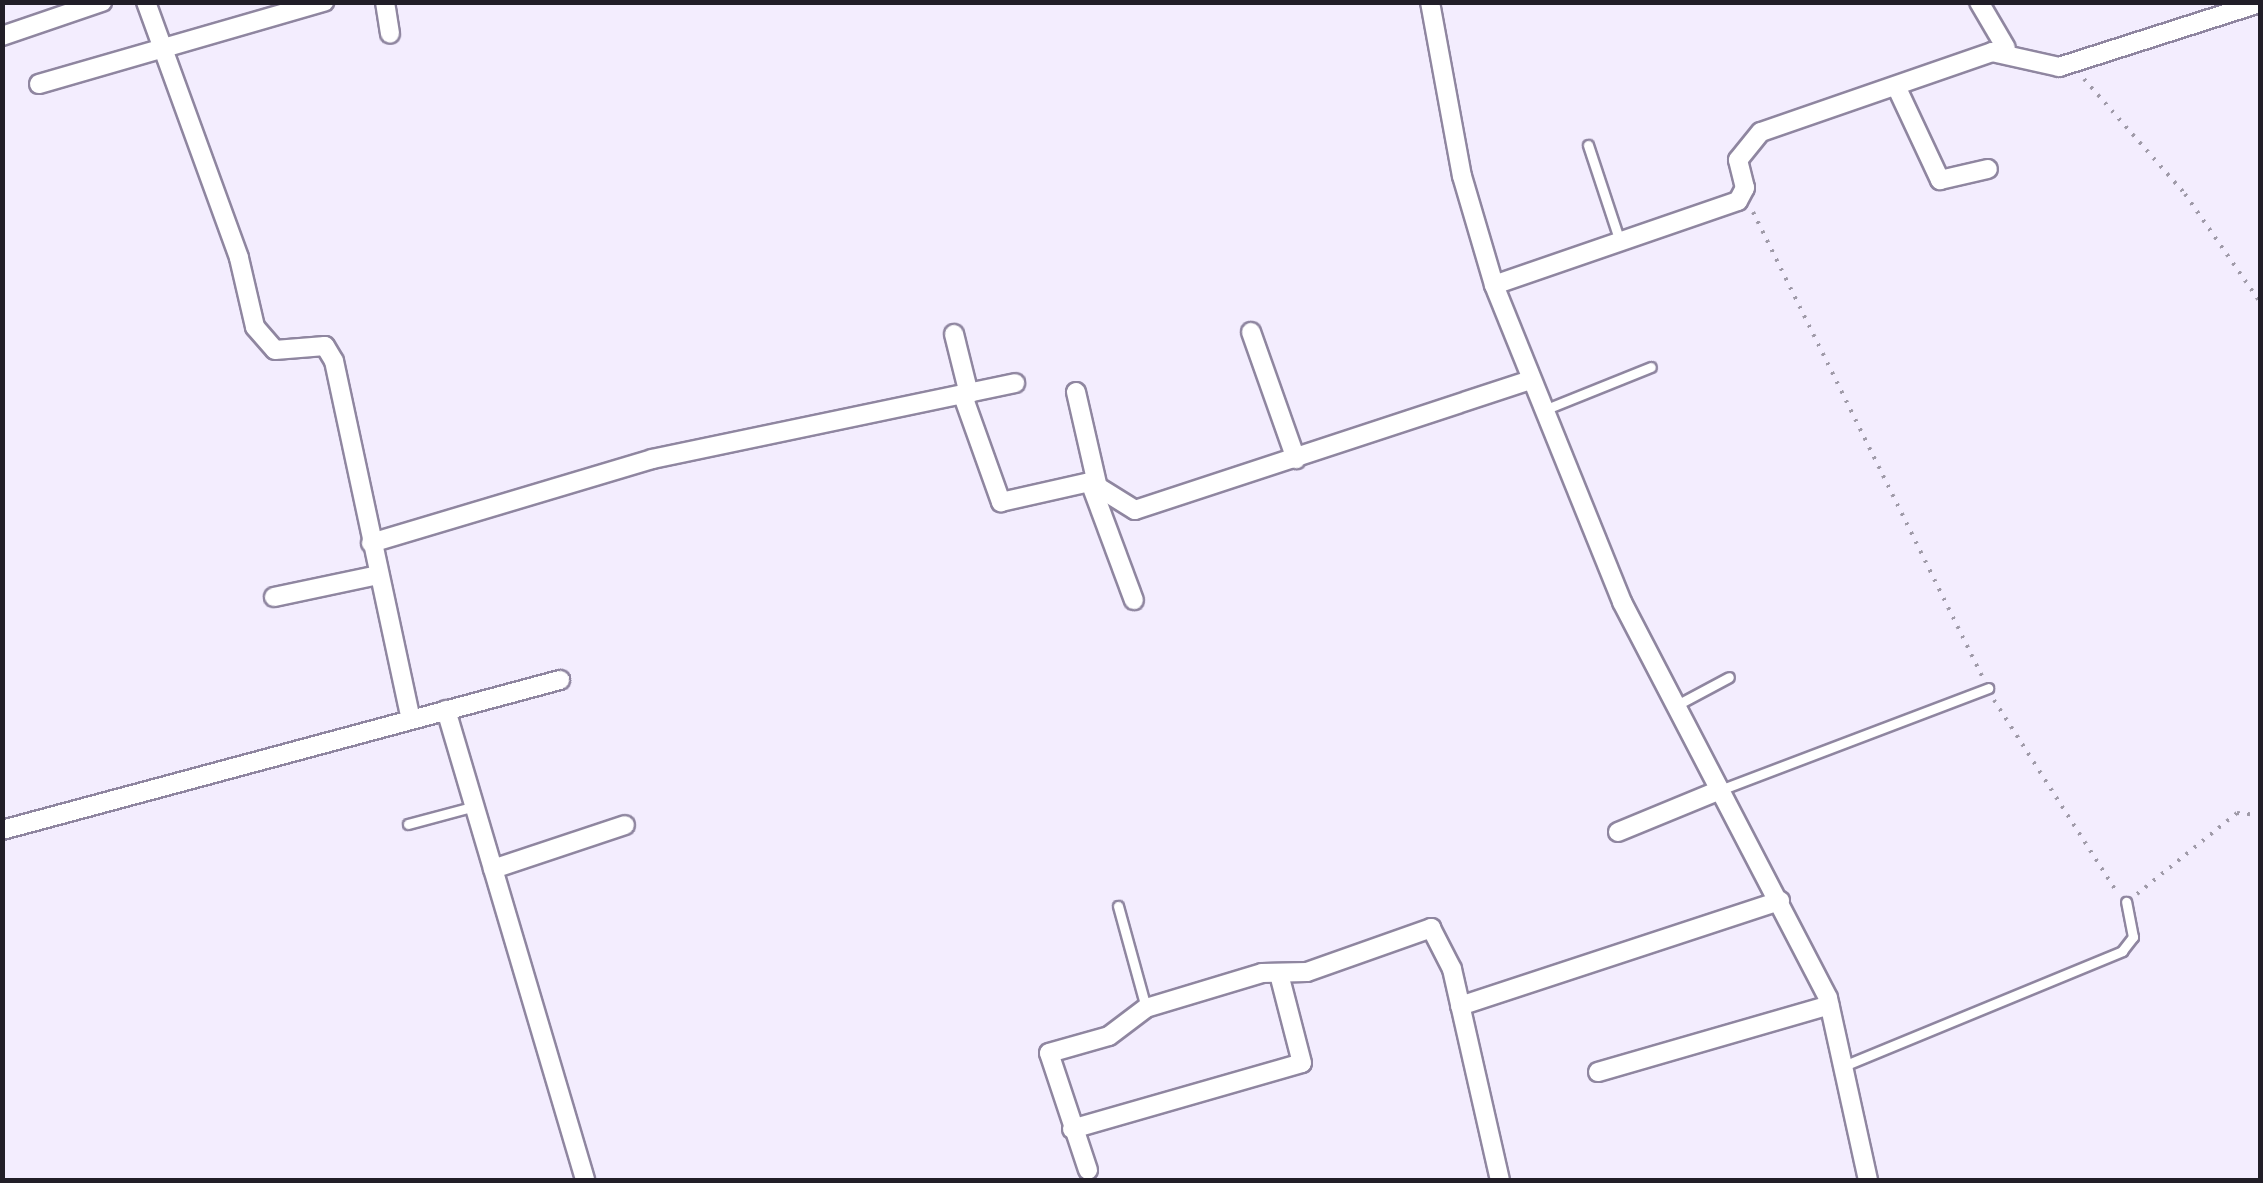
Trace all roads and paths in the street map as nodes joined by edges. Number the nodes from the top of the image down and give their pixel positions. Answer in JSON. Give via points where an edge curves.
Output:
{"nodes":[{"id":1,"x":102,"y":2,"type":"edge"},
{"id":2,"x":146,"y":2,"type":"edge"},
{"id":3,"x":324,"y":2,"type":"edge"},
{"id":4,"x":385,"y":2,"type":"edge"},
{"id":5,"x":1430,"y":2,"type":"edge"},
{"id":6,"x":1979,"y":2,"type":"edge"},
{"id":7,"x":2260,"y":3,"type":"edge"},
{"id":8,"x":390,"y":34,"type":"dead end"},
{"id":9,"x":2,"y":36,"type":"edge"},
{"id":10,"x":160,"y":45,"type":"junction"},
{"id":11,"x":2006,"y":48,"type":"junction"},
{"id":12,"x":2071,"y":64,"type":"junction"},
{"id":13,"x":39,"y":84,"type":"dead end"},
{"id":14,"x":1896,"y":86,"type":"junction"},
{"id":15,"x":1588,"y":145,"type":"dead end"},
{"id":16,"x":1988,"y":170,"type":"dead end"},
{"id":17,"x":1745,"y":197,"type":"junction"},
{"id":18,"x":1620,"y":242,"type":"junction"},
{"id":19,"x":1494,"y":285,"type":"junction"},
{"id":20,"x":2260,"y":302,"type":"edge"},
{"id":21,"x":1251,"y":332,"type":"dead end"},
{"id":22,"x":954,"y":334,"type":"dead end"},
{"id":23,"x":1651,"y":367,"type":"dead end"},
{"id":24,"x":1531,"y":380,"type":"junction"},
{"id":25,"x":1015,"y":383,"type":"dead end"},
{"id":26,"x":1076,"y":392,"type":"dead end"},
{"id":27,"x":966,"y":395,"type":"junction"},
{"id":28,"x":1544,"y":410,"type":"junction"},
{"id":29,"x":1296,"y":459,"type":"junction"},
{"id":30,"x":1094,"y":483,"type":"junction"},
{"id":31,"x":370,"y":543,"type":"junction"},
{"id":32,"x":378,"y":576,"type":"junction"},
{"id":33,"x":274,"y":597,"type":"dead end"},
{"id":34,"x":1134,"y":600,"type":"dead end"},
{"id":35,"x":1730,"y":677,"type":"dead end"},
{"id":36,"x":560,"y":680,"type":"dead end"},
{"id":37,"x":1988,"y":688,"type":"junction"},
{"id":38,"x":1672,"y":708,"type":"junction"},
{"id":39,"x":446,"y":710,"type":"junction"},
{"id":40,"x":410,"y":717,"type":"junction"},
{"id":41,"x":1720,"y":790,"type":"junction"},
{"id":42,"x":475,"y":806,"type":"junction"},
{"id":43,"x":2260,"y":816,"type":"edge"},
{"id":44,"x":408,"y":824,"type":"dead end"},
{"id":45,"x":625,"y":825,"type":"dead end"},
{"id":46,"x":2,"y":830,"type":"edge"},
{"id":47,"x":1618,"y":832,"type":"dead end"},
{"id":48,"x":493,"y":869,"type":"junction"},
{"id":49,"x":1780,"y":901,"type":"junction"},
{"id":50,"x":2126,"y":902,"type":"junction"},
{"id":51,"x":1118,"y":906,"type":"dead end"},
{"id":52,"x":1280,"y":978,"type":"junction"},
{"id":53,"x":1830,"y":1005,"type":"junction"},
{"id":54,"x":1460,"y":1006,"type":"junction"},
{"id":55,"x":1146,"y":1008,"type":"junction"},
{"id":56,"x":1846,"y":1064,"type":"junction"},
{"id":57,"x":1598,"y":1072,"type":"dead end"},
{"id":58,"x":1072,"y":1129,"type":"junction"},
{"id":59,"x":1088,"y":1170,"type":"dead end"},
{"id":60,"x":584,"y":1180,"type":"edge"},
{"id":61,"x":1500,"y":1180,"type":"edge"},
{"id":62,"x":1868,"y":1180,"type":"edge"}],
"edges":[{"from":1,"to":9,"type":"street"},
{"from":2,"to":10,"type":"street"},
{"from":3,"to":10,"type":"street"},
{"from":4,"to":8,"type":"street"},
{"from":5,"to":19,"type":"street","via":[[1462,176]]},
{"from":6,"to":11,"type":"street"},
{"from":7,"to":12,"type":"street"},
{"from":10,"to":13,"type":"street"},
{"from":10,"to":31,"type":"street","via":[[239,258],[254,328],[275,350],[330,350]]},
{"from":11,"to":12,"type":"street"},
{"from":11,"to":14,"type":"street"},
{"from":12,"to":20,"type":"path","via":[[2185,194]]},
{"from":14,"to":16,"type":"street","via":[[1940,180]]},
{"from":14,"to":17,"type":"street","via":[[1761,132],[1738,160]]},
{"from":15,"to":18,"type":"lane"},
{"from":17,"to":18,"type":"street"},
{"from":17,"to":37,"type":"path"},
{"from":18,"to":19,"type":"street"},
{"from":19,"to":24,"type":"street"},
{"from":21,"to":29,"type":"street"},
{"from":22,"to":27,"type":"street"},
{"from":23,"to":28,"type":"lane"},
{"from":24,"to":28,"type":"street"},
{"from":24,"to":29,"type":"street"},
{"from":25,"to":27,"type":"street"},
{"from":26,"to":30,"type":"street"},
{"from":27,"to":30,"type":"street","via":[[1000,502]]},
{"from":27,"to":31,"type":"street","via":[[652,459]]},
{"from":28,"to":38,"type":"street"},
{"from":29,"to":30,"type":"street","via":[[1135,510]]},
{"from":30,"to":34,"type":"street"},
{"from":31,"to":32,"type":"street"},
{"from":32,"to":33,"type":"street"},
{"from":32,"to":40,"type":"street"},
{"from":35,"to":38,"type":"lane"},
{"from":36,"to":39,"type":"street"},
{"from":37,"to":41,"type":"lane"},
{"from":37,"to":50,"type":"path"},
{"from":38,"to":41,"type":"street"},
{"from":39,"to":40,"type":"street"},
{"from":39,"to":42,"type":"street"},
{"from":40,"to":46,"type":"street"},
{"from":41,"to":47,"type":"street"},
{"from":41,"to":49,"type":"street"},
{"from":42,"to":44,"type":"lane"},
{"from":42,"to":48,"type":"street"},
{"from":43,"to":50,"type":"path","via":[[2237,813]]},
{"from":45,"to":48,"type":"street"},
{"from":48,"to":60,"type":"street"},
{"from":49,"to":53,"type":"street"},
{"from":49,"to":54,"type":"street"},
{"from":50,"to":56,"type":"lane","via":[[2134,937],[2122,951]]},
{"from":51,"to":55,"type":"lane"},
{"from":52,"to":54,"type":"street","via":[[1431,928]]},
{"from":52,"to":55,"type":"street","via":[[1262,973]]},
{"from":52,"to":58,"type":"street","via":[[1302,1063]]},
{"from":53,"to":56,"type":"street"},
{"from":53,"to":57,"type":"street"},
{"from":54,"to":61,"type":"street"},
{"from":55,"to":58,"type":"street","via":[[1109,1036],[1049,1054]]},
{"from":56,"to":62,"type":"street"},
{"from":58,"to":59,"type":"street"}]}
